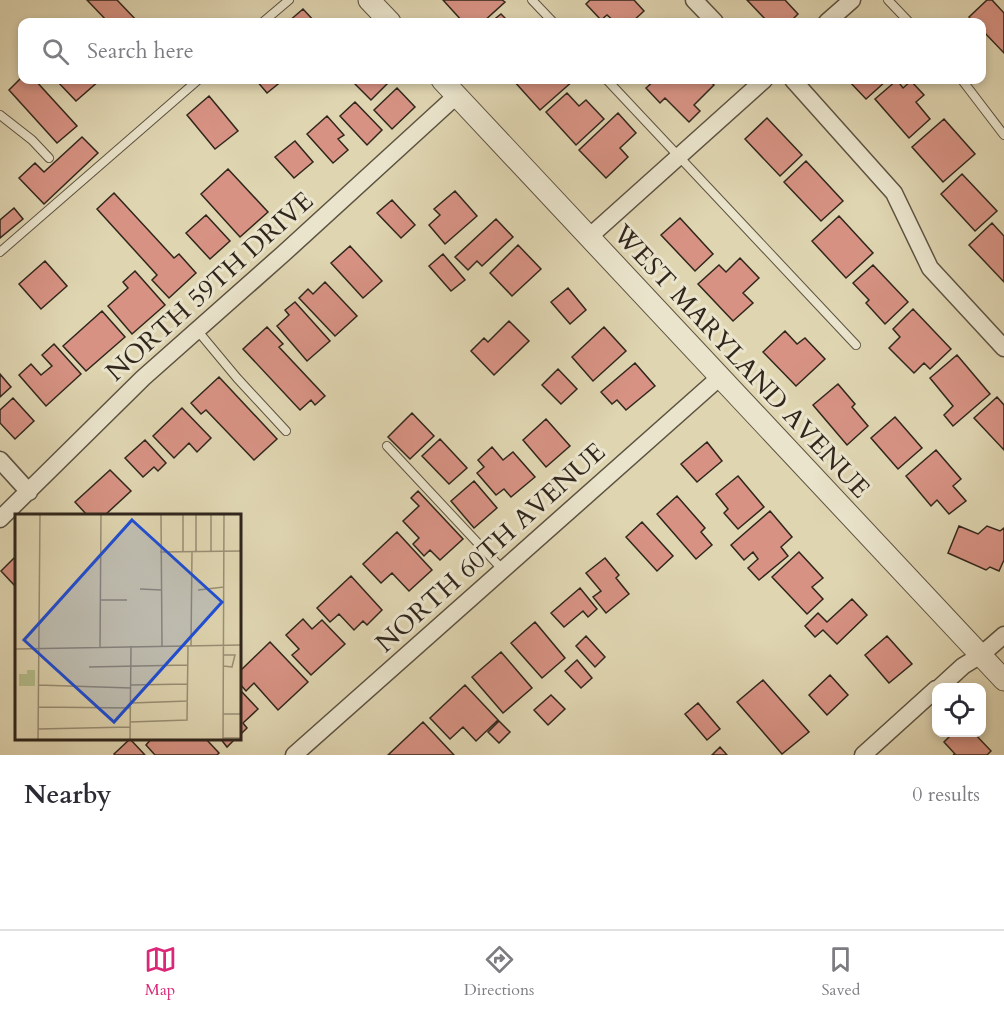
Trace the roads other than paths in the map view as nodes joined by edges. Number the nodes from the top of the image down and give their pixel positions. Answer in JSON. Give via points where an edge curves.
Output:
{"nodes":[{"id":1,"x":289,"y":0,"type":"edge"},
{"id":2,"x":369,"y":0,"type":"edge"},
{"id":3,"x":532,"y":0,"type":"edge"},
{"id":4,"x":694,"y":0,"type":"edge"},
{"id":5,"x":852,"y":0,"type":"edge"},
{"id":6,"x":888,"y":0,"type":"edge"},
{"id":7,"x":268,"y":18,"type":"edge"},
{"id":8,"x":386,"y":18,"type":"edge"},
{"id":9,"x":549,"y":18,"type":"edge"},
{"id":10,"x":712,"y":18,"type":"edge"},
{"id":11,"x":832,"y":18,"type":"edge"},
{"id":12,"x":905,"y":18,"type":"edge"},
{"id":13,"x":193,"y":84,"type":"edge"},
{"id":14,"x":445,"y":84,"type":"edge"},
{"id":15,"x":611,"y":84,"type":"edge"},
{"id":16,"x":760,"y":84,"type":"edge"},
{"id":17,"x":797,"y":84,"type":"edge"},
{"id":18,"x":965,"y":84,"type":"edge"},
{"id":19,"x":456,"y":96,"type":"junction"},
{"id":20,"x":0,"y":115,"type":"edge"},
{"id":21,"x":1004,"y":135,"type":"edge"},
{"id":22,"x":679,"y":156,"type":"junction"},
{"id":23,"x":50,"y":158,"type":"dead end"},
{"id":24,"x":589,"y":237,"type":"junction"},
{"id":25,"x":0,"y":252,"type":"edge"},
{"id":26,"x":196,"y":330,"type":"junction"},
{"id":27,"x":856,"y":345,"type":"dead end"},
{"id":28,"x":1004,"y":348,"type":"edge"},
{"id":29,"x":720,"y":377,"type":"junction"},
{"id":30,"x":286,"y":431,"type":"dead end"},
{"id":31,"x":387,"y":446,"type":"dead end"},
{"id":32,"x":0,"y":460,"type":"edge"},
{"id":33,"x":29,"y":492,"type":"junction"},
{"id":34,"x":0,"y":519,"type":"edge"},
{"id":35,"x":503,"y":570,"type":"junction"},
{"id":36,"x":1004,"y":635,"type":"edge"},
{"id":37,"x":981,"y":655,"type":"junction"},
{"id":38,"x":1004,"y":680,"type":"edge"},
{"id":39,"x":944,"y":683,"type":"edge"},
{"id":40,"x":932,"y":693,"type":"edge"},
{"id":41,"x":294,"y":755,"type":"edge"},
{"id":42,"x":863,"y":755,"type":"edge"}],
"edges":[{"from":1,"to":7,"type":"lane"},
{"from":2,"to":8,"type":"street"},
{"from":3,"to":9,"type":"lane"},
{"from":4,"to":10,"type":"street"},
{"from":5,"to":11,"type":"street"},
{"from":6,"to":12,"type":"lane"},
{"from":13,"to":25,"type":"lane"},
{"from":14,"to":19,"type":"street","name":"WEST MARYLAND AVENUE"},
{"from":15,"to":22,"type":"lane"},
{"from":16,"to":22,"type":"street"},
{"from":17,"to":28,"type":"street","via":[[894,193],[930,268]]},
{"from":18,"to":21,"type":"lane"},
{"from":19,"to":24,"type":"street","name":"WEST MARYLAND AVENUE"},
{"from":19,"to":26,"type":"street","name":"NORTH 59TH DRIVE"},
{"from":20,"to":23,"type":"lane"},
{"from":22,"to":24,"type":"street"},
{"from":22,"to":27,"type":"lane"},
{"from":24,"to":29,"type":"street","name":"WEST MARYLAND AVENUE"},
{"from":26,"to":30,"type":"lane"},
{"from":26,"to":33,"type":"street","name":"NORTH 59TH DRIVE"},
{"from":29,"to":35,"type":"street","name":"NORTH 60TH AVENUE"},
{"from":29,"to":37,"type":"street","name":"WEST MARYLAND AVENUE"},
{"from":31,"to":35,"type":"lane"},
{"from":32,"to":33,"type":"street"},
{"from":33,"to":34,"type":"street","name":"NORTH 59TH DRIVE"},
{"from":35,"to":41,"type":"street","name":"NORTH 60TH AVENUE"},
{"from":36,"to":37,"type":"street"},
{"from":37,"to":38,"type":"street","name":"WEST MARYLAND AVENUE"},
{"from":37,"to":39,"type":"street"},
{"from":40,"to":42,"type":"street"}]}
